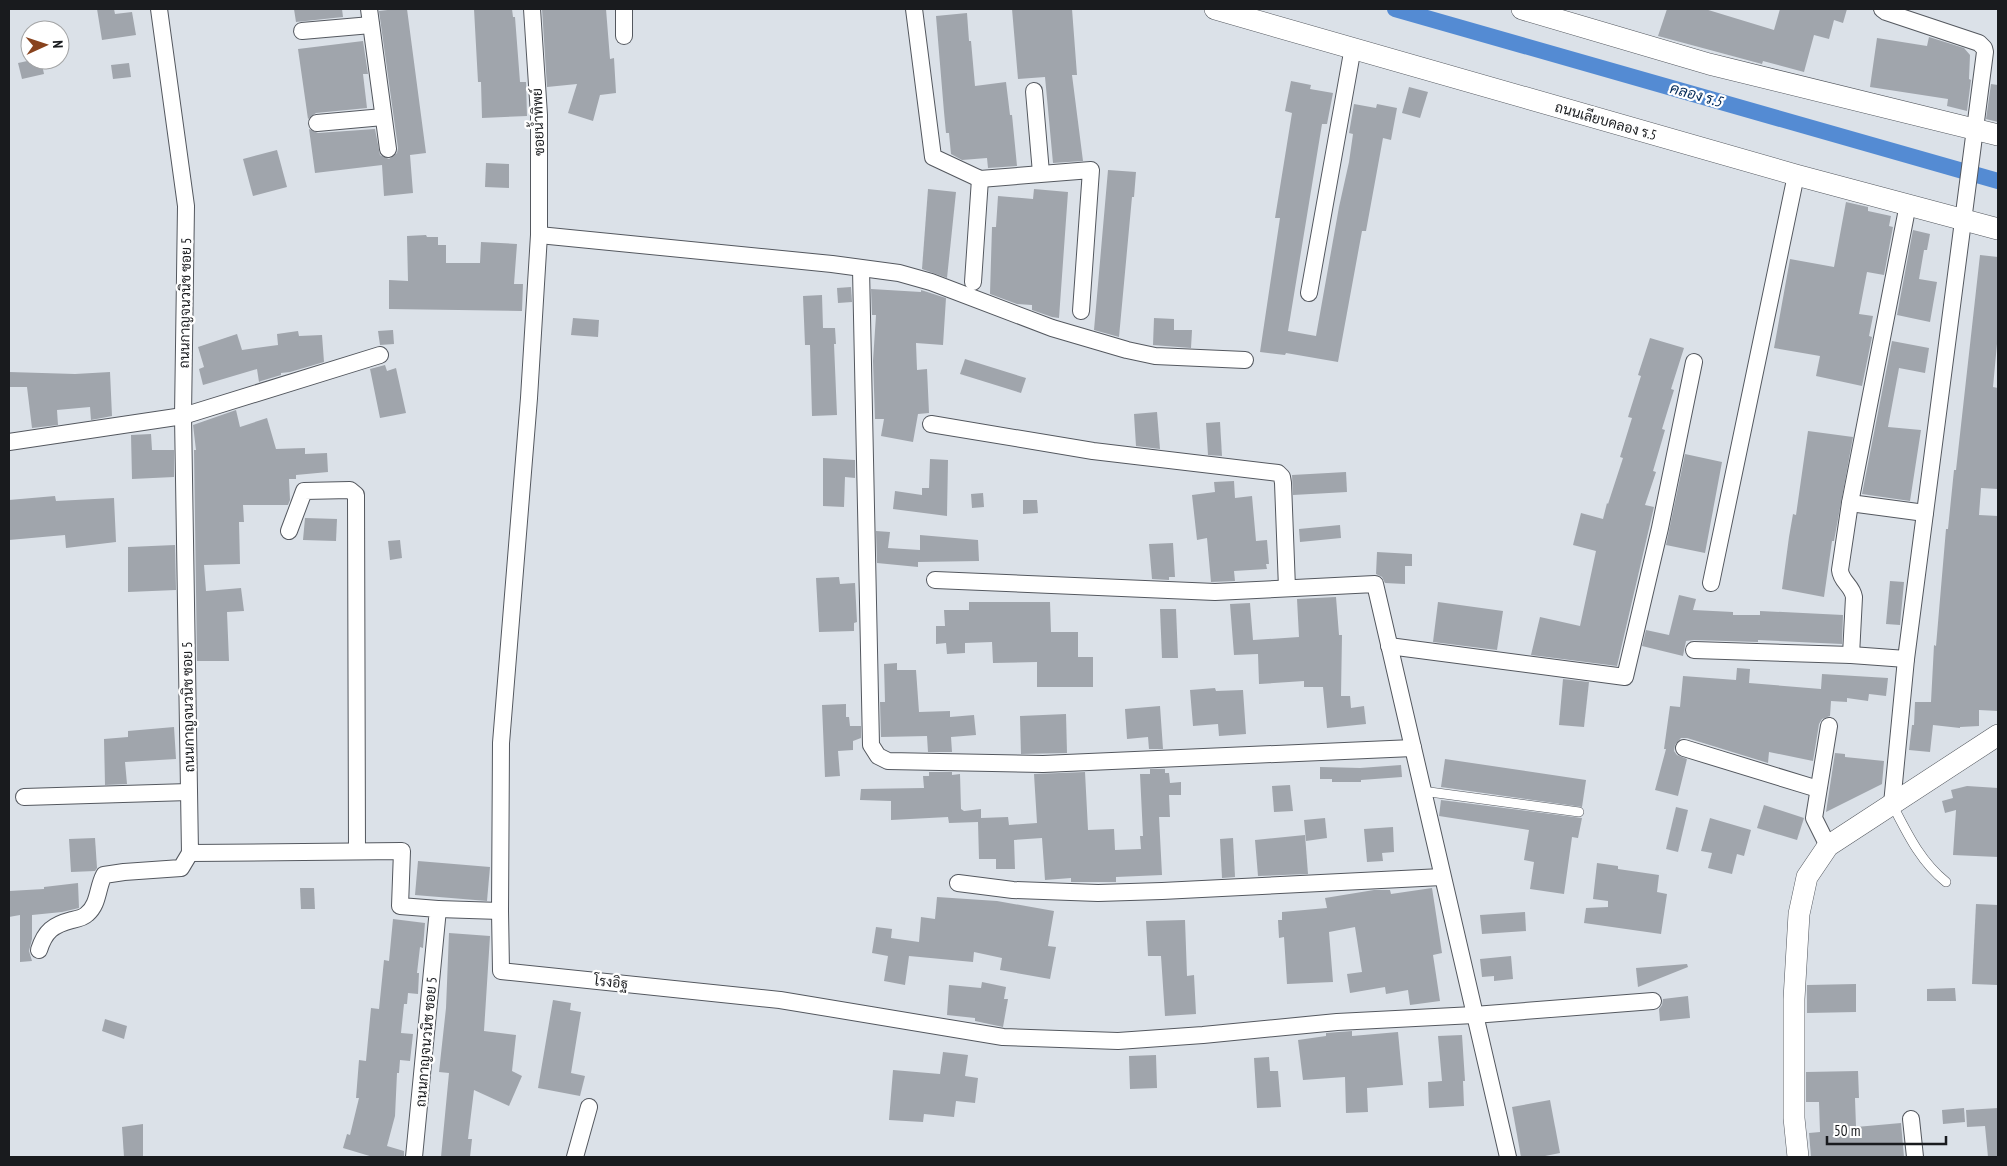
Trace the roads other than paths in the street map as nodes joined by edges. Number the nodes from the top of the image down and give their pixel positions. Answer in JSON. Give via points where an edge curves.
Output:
{"nodes":[{"id":1,"x":158,"y":9,"type":"edge"},
{"id":2,"x":532,"y":9,"type":"edge"},
{"id":3,"x":624,"y":9,"type":"edge"},
{"id":4,"x":914,"y":9,"type":"edge"},
{"id":5,"x":1216,"y":9,"type":"edge"},
{"id":6,"x":1522,"y":9,"type":"edge"},
{"id":7,"x":1882,"y":9,"type":"edge"},
{"id":8,"x":370,"y":17,"type":"edge"},
{"id":9,"x":302,"y":31,"type":"dead end"},
{"id":10,"x":624,"y":36,"type":"dead end"},
{"id":11,"x":1353,"y":47,"type":"junction"},
{"id":12,"x":1034,"y":91,"type":"dead end"},
{"id":13,"x":383,"y":117,"type":"junction"},
{"id":14,"x":317,"y":123,"type":"dead end"},
{"id":15,"x":1974,"y":128,"type":"junction"},
{"id":16,"x":1998,"y":135,"type":"edge"},
{"id":17,"x":388,"y":150,"type":"dead end"},
{"id":18,"x":1041,"y":173,"type":"junction"},
{"id":19,"x":1796,"y":175,"type":"junction"},
{"id":20,"x":980,"y":179,"type":"junction"},
{"id":21,"x":1908,"y":204,"type":"junction"},
{"id":22,"x":1963,"y":220,"type":"junction"},
{"id":23,"x":1998,"y":229,"type":"edge"},
{"id":24,"x":539,"y":235,"type":"junction"},
{"id":25,"x":861,"y":269,"type":"junction"},
{"id":26,"x":973,"y":282,"type":"dead end"},
{"id":27,"x":1309,"y":293,"type":"dead end"},
{"id":28,"x":1081,"y":311,"type":"dead end"},
{"id":29,"x":380,"y":355,"type":"dead end"},
{"id":30,"x":1245,"y":360,"type":"dead end"},
{"id":31,"x":1694,"y":362,"type":"dead end"},
{"id":32,"x":183,"y":416,"type":"junction"},
{"id":33,"x":931,"y":424,"type":"dead end"},
{"id":34,"x":9,"y":442,"type":"edge"},
{"id":35,"x":1850,"y":503,"type":"junction"},
{"id":36,"x":1925,"y":513,"type":"junction"},
{"id":37,"x":289,"y":531,"type":"dead end"},
{"id":38,"x":935,"y":580,"type":"dead end"},
{"id":39,"x":1711,"y":583,"type":"dead end"},
{"id":40,"x":1287,"y":588,"type":"junction"},
{"id":41,"x":1389,"y":646,"type":"junction"},
{"id":42,"x":1694,"y":650,"type":"dead end"},
{"id":43,"x":1852,"y":655,"type":"junction"},
{"id":44,"x":1906,"y":659,"type":"junction"},
{"id":45,"x":1829,"y":726,"type":"dead end"},
{"id":46,"x":1998,"y":735,"type":"edge"},
{"id":47,"x":1413,"y":748,"type":"junction"},
{"id":48,"x":1684,"y":748,"type":"dead end"},
{"id":49,"x":1818,"y":789,"type":"junction"},
{"id":50,"x":1422,"y":791,"type":"junction"},
{"id":51,"x":189,"y":792,"type":"junction"},
{"id":52,"x":24,"y":797,"type":"dead end"},
{"id":53,"x":1892,"y":804,"type":"junction"},
{"id":54,"x":1579,"y":812,"type":"dead end"},
{"id":55,"x":1828,"y":846,"type":"junction"},
{"id":56,"x":357,"y":850,"type":"junction"},
{"id":57,"x":190,"y":853,"type":"junction"},
{"id":58,"x":1442,"y":877,"type":"junction"},
{"id":59,"x":1946,"y":882,"type":"dead end"},
{"id":60,"x":958,"y":883,"type":"dead end"},
{"id":61,"x":438,"y":909,"type":"junction"},
{"id":62,"x":500,"y":911,"type":"junction"},
{"id":63,"x":39,"y":950,"type":"dead end"},
{"id":64,"x":1653,"y":1001,"type":"dead end"},
{"id":65,"x":1474,"y":1015,"type":"junction"},
{"id":66,"x":589,"y":1107,"type":"dead end"},
{"id":67,"x":1912,"y":1119,"type":"dead end"},
{"id":68,"x":414,"y":1157,"type":"edge"},
{"id":69,"x":575,"y":1157,"type":"edge"},
{"id":70,"x":1508,"y":1157,"type":"edge"},
{"id":71,"x":1798,"y":1157,"type":"edge"},
{"id":72,"x":1915,"y":1157,"type":"edge"}],
"edges":[{"from":1,"to":32,"type":"street","name":"ถนนกาญจนวนิช ซอย 5","via":[[186,206]]},
{"from":2,"to":24,"type":"street","name":"ซอยน้ำทิพย์","via":[[539,115]]},
{"from":3,"to":10,"type":"street"},
{"from":4,"to":20,"type":"street","via":[[933,157]]},
{"from":5,"to":11,"type":"street","name":"ถนนเลียบคลอง ร.5"},
{"from":6,"to":15,"type":"street","via":[[1709,64]]},
{"from":7,"to":15,"type":"street","via":[[1979,43],[1984,48]]},
{"from":8,"to":9,"type":"street"},
{"from":8,"to":13,"type":"street"},
{"from":11,"to":19,"type":"street","name":"ถนนเลียบคลอง ร.5"},
{"from":11,"to":27,"type":"street"},
{"from":12,"to":18,"type":"street"},
{"from":13,"to":14,"type":"street"},
{"from":13,"to":17,"type":"street"},
{"from":15,"to":16,"type":"street"},
{"from":15,"to":22,"type":"street"},
{"from":18,"to":20,"type":"street"},
{"from":18,"to":28,"type":"street","via":[[1090,170]]},
{"from":19,"to":21,"type":"street","name":"ถนนเลียบคลอง ร.5"},
{"from":19,"to":39,"type":"street"},
{"from":20,"to":26,"type":"street"},
{"from":21,"to":22,"type":"street","name":"ถนนเลียบคลอง ร.5"},
{"from":21,"to":35,"type":"street"},
{"from":22,"to":23,"type":"street","name":"ถนนเลียบคลอง ร.5"},
{"from":22,"to":36,"type":"street"},
{"from":24,"to":25,"type":"street"},
{"from":24,"to":62,"type":"street","name":"ซอยน้ำทิพย์","via":[[501,743]]},
{"from":25,"to":30,"type":"street","via":[[899,273],[931,282],[1052,328],[1127,350],[1155,356]]},
{"from":25,"to":47,"type":"street","via":[[871,745],[878,756],[888,761],[1043,764]]},
{"from":29,"to":32,"type":"street"},
{"from":31,"to":41,"type":"street","via":[[1625,677]]},
{"from":32,"to":34,"type":"street"},
{"from":32,"to":51,"type":"street","name":"ถนนกาญจนวนิช ซอย 5"},
{"from":33,"to":40,"type":"street","via":[[1093,451],[1278,473],[1283,483]]},
{"from":35,"to":36,"type":"street"},
{"from":35,"to":43,"type":"street","via":[[1840,570],[1854,597]]},
{"from":36,"to":44,"type":"street"},
{"from":37,"to":56,"type":"street","via":[[304,491],[350,490],[356,495]]},
{"from":38,"to":40,"type":"street","via":[[1192,592]]},
{"from":40,"to":41,"type":"street","via":[[1375,584]]},
{"from":41,"to":47,"type":"street"},
{"from":42,"to":43,"type":"street"},
{"from":43,"to":44,"type":"street"},
{"from":44,"to":53,"type":"street"},
{"from":45,"to":49,"type":"street"},
{"from":46,"to":53,"type":"street"},
{"from":47,"to":50,"type":"street"},
{"from":48,"to":49,"type":"street"},
{"from":49,"to":55,"type":"street","via":[[1814,818]]},
{"from":50,"to":54,"type":"lane"},
{"from":50,"to":58,"type":"street"},
{"from":51,"to":52,"type":"street"},
{"from":51,"to":57,"type":"street","name":"ถนนกาญจนวนิช ซอย 5"},
{"from":53,"to":55,"type":"street"},
{"from":53,"to":59,"type":"lane","via":[[1920,857]]},
{"from":55,"to":71,"type":"street","via":[[1807,877],[1799,914],[1794,999],[1794,1108]]},
{"from":56,"to":57,"type":"street"},
{"from":56,"to":61,"type":"street","via":[[402,851],[400,906]]},
{"from":57,"to":63,"type":"street","via":[[181,868],[104,875],[89,912],[82,918],[50,929]]},
{"from":58,"to":60,"type":"street","via":[[1098,893],[1013,890]]},
{"from":58,"to":65,"type":"street"},
{"from":61,"to":62,"type":"street"},
{"from":61,"to":68,"type":"street","name":"ถนนกาญจนวนิช ซอย 5"},
{"from":62,"to":65,"type":"street","name":"โรงอิฐ","via":[[501,971],[780,1000],[1003,1037],[1118,1040],[1337,1022]]},
{"from":64,"to":65,"type":"street"},
{"from":65,"to":70,"type":"street"},
{"from":66,"to":69,"type":"street"},
{"from":67,"to":72,"type":"street"}]}
